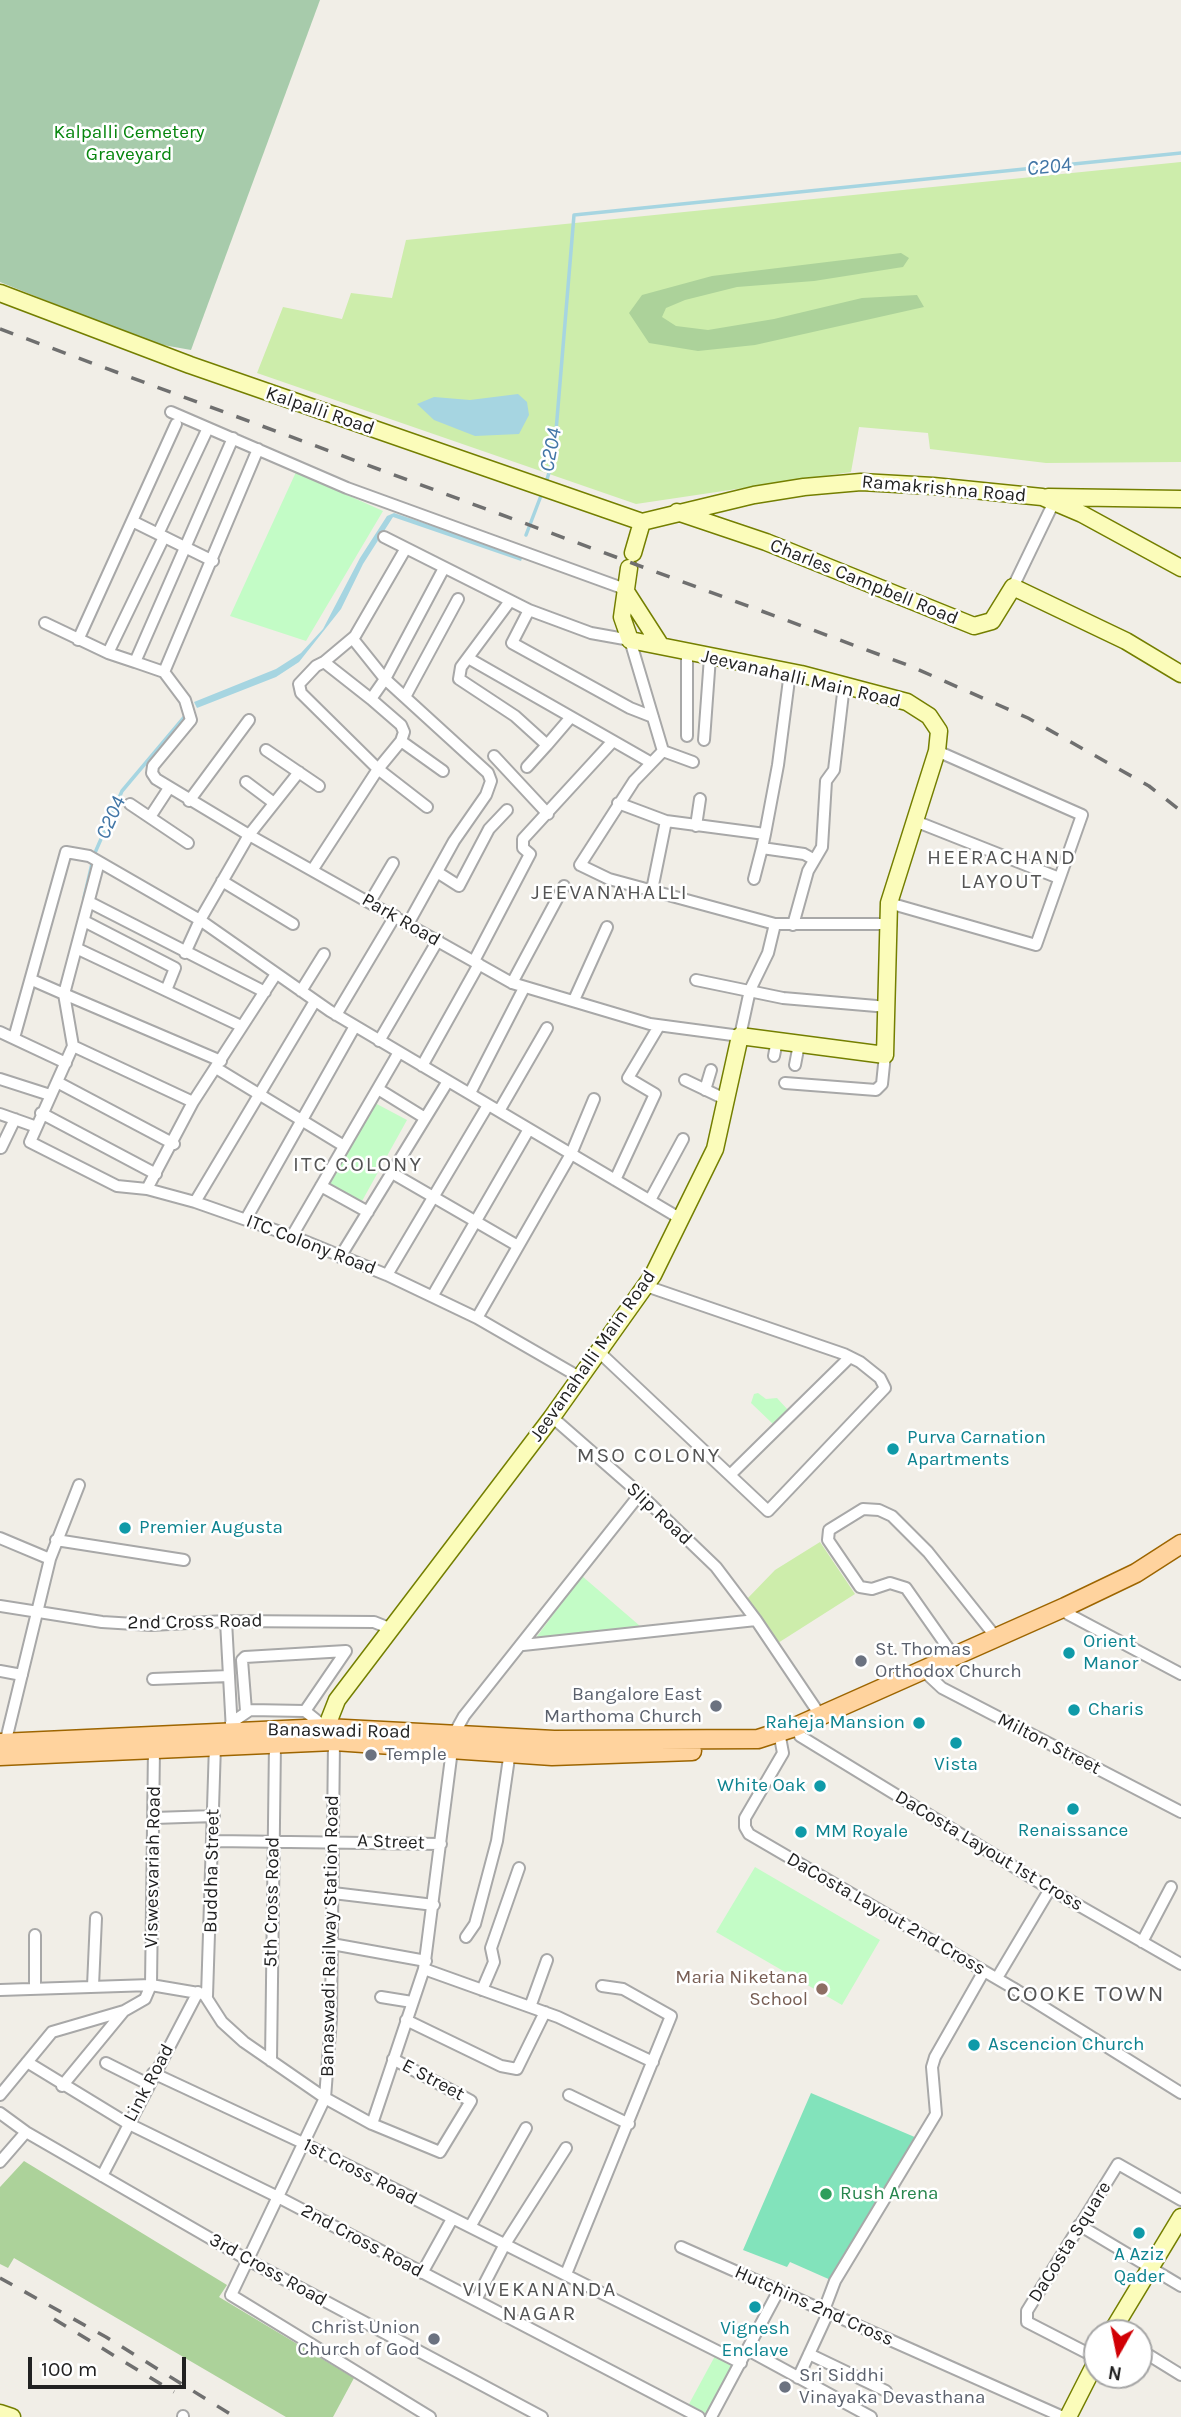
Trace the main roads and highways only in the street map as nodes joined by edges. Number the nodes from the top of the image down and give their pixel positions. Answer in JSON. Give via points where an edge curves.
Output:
{"nodes":[{"id":1,"x":1181,"y":1544,"type":"edge"},
{"id":2,"x":1181,"y":1557,"type":"edge"},
{"id":3,"x":926,"y":1671,"type":"junction"},
{"id":4,"x":330,"y":1735,"type":"junction"},
{"id":5,"x":2,"y":1750,"type":"edge"}],
"edges":[{"from":1,"to":3,"type":"main road","name":"Banaswadi Road","via":[[1136,1573]]},
{"from":2,"to":3,"type":"main road","name":"Banaswadi Road","via":[[1068,1615]]},
{"from":3,"to":4,"type":"main road","name":"Banaswadi Road","via":[[762,1750],[552,1756],[510,1745]]},
{"from":4,"to":5,"type":"main road","name":"Banaswadi Road","via":[[275,1743]]},
{"from":4,"to":5,"type":"main road","name":"Banaswadi Road","via":[[232,1727]]}]}
